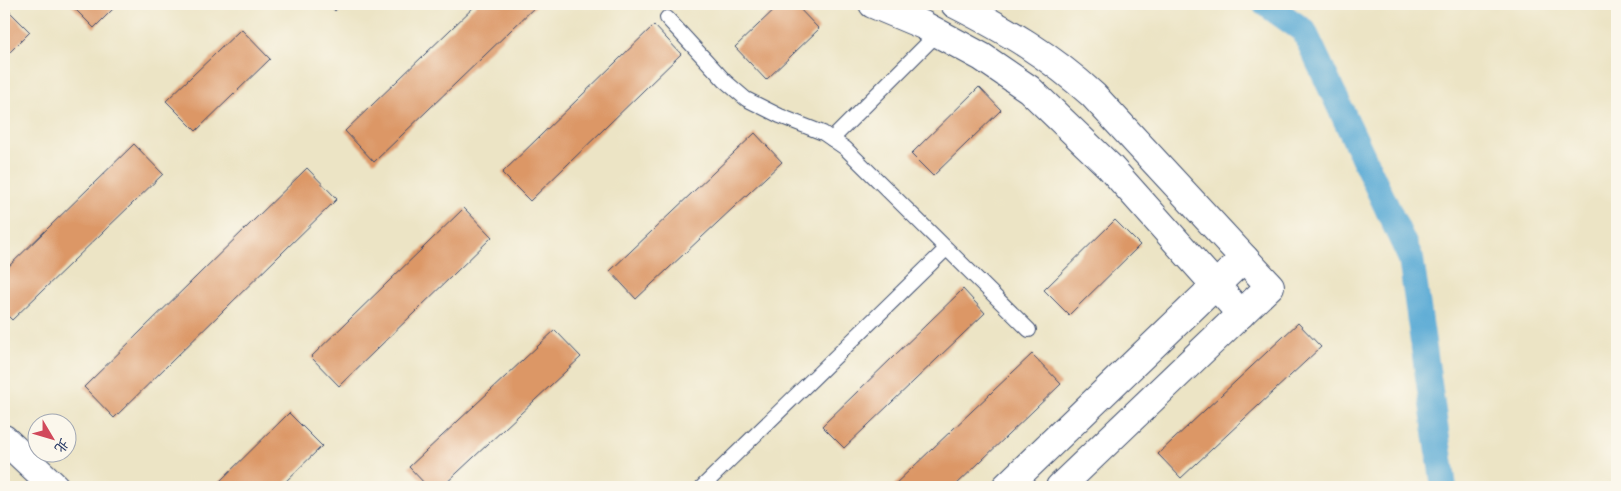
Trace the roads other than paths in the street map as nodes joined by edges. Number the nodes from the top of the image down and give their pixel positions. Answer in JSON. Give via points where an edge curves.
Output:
{"nodes":[{"id":1,"x":873,"y":4,"type":"edge"},
{"id":2,"x":955,"y":4,"type":"edge"},
{"id":3,"x":666,"y":18,"type":"dead end"},
{"id":4,"x":938,"y":32,"type":"junction"},
{"id":5,"x":832,"y":139,"type":"junction"},
{"id":6,"x":946,"y":249,"type":"junction"},
{"id":7,"x":1244,"y":258,"type":"junction"},
{"id":8,"x":1215,"y":286,"type":"junction"},
{"id":9,"x":1242,"y":314,"type":"junction"},
{"id":10,"x":1029,"y":330,"type":"dead end"},
{"id":11,"x":4,"y":439,"type":"edge"},
{"id":12,"x":55,"y":487,"type":"edge"},
{"id":13,"x":702,"y":487,"type":"edge"},
{"id":14,"x":1006,"y":487,"type":"edge"},
{"id":15,"x":1060,"y":487,"type":"edge"}],
"edges":[{"from":1,"to":4,"type":"street"},
{"from":2,"to":7,"type":"street","via":[[1012,34],[1062,67],[1093,95]]},
{"from":3,"to":5,"type":"lane","via":[[725,81],[746,98]]},
{"from":4,"to":5,"type":"lane"},
{"from":4,"to":8,"type":"street","via":[[1029,89],[1110,167]]},
{"from":5,"to":6,"type":"lane","via":[[845,148]]},
{"from":6,"to":10,"type":"lane"},
{"from":6,"to":13,"type":"lane"},
{"from":7,"to":8,"type":"street"},
{"from":7,"to":9,"type":"street","via":[[1270,286]]},
{"from":8,"to":9,"type":"street"},
{"from":8,"to":14,"type":"street"},
{"from":9,"to":15,"type":"street"},
{"from":11,"to":12,"type":"street"}]}
